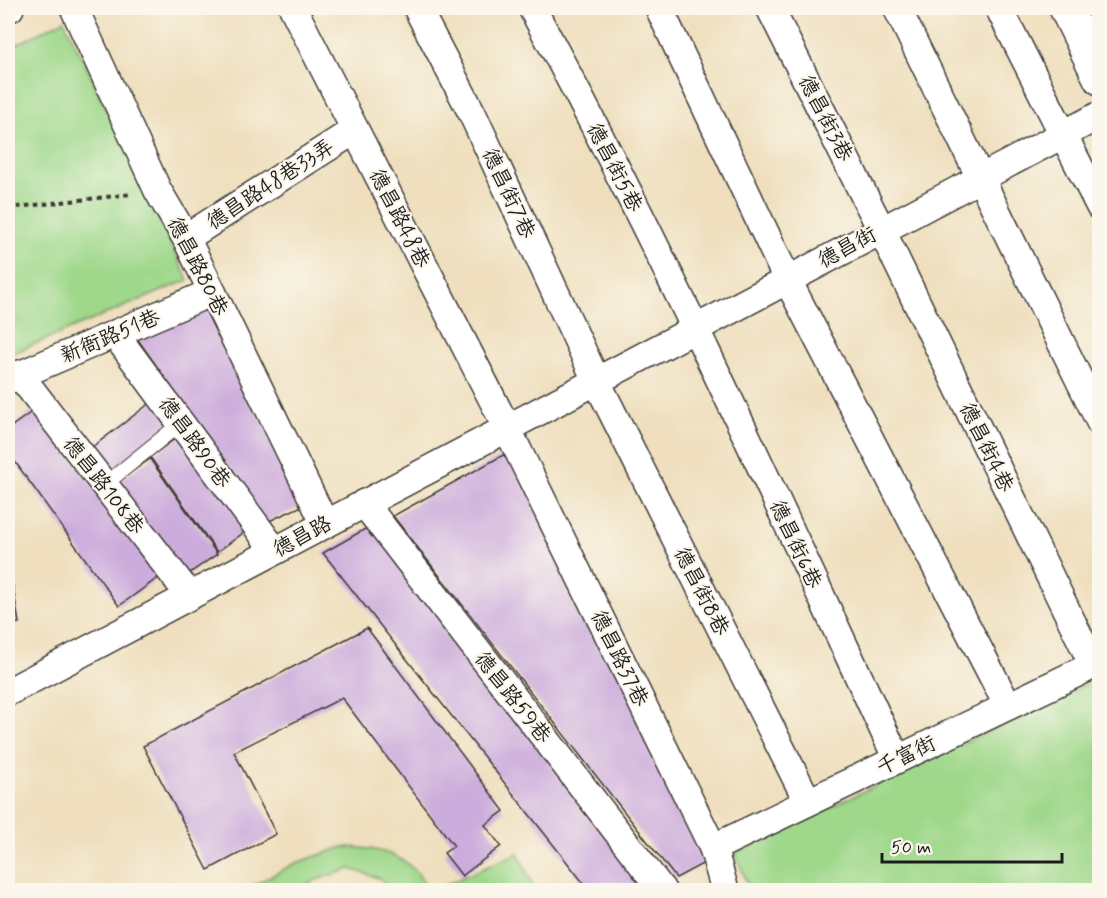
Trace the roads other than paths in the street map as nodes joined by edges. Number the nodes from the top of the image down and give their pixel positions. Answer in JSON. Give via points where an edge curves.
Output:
{"nodes":[{"id":1,"x":74,"y":8,"type":"edge"},
{"id":2,"x":293,"y":8,"type":"edge"},
{"id":3,"x":417,"y":8,"type":"edge"},
{"id":4,"x":532,"y":8,"type":"edge"},
{"id":5,"x":659,"y":8,"type":"edge"},
{"id":6,"x":770,"y":8,"type":"edge"},
{"id":7,"x":897,"y":8,"type":"edge"},
{"id":8,"x":999,"y":8,"type":"edge"},
{"id":9,"x":1066,"y":8,"type":"edge"},
{"id":10,"x":1100,"y":78,"type":"edge"},
{"id":11,"x":1100,"y":115,"type":"edge"},
{"id":12,"x":355,"y":130,"type":"junction"},
{"id":13,"x":1062,"y":134,"type":"junction"},
{"id":14,"x":980,"y":177,"type":"junction"},
{"id":15,"x":1100,"y":207,"type":"edge"},
{"id":16,"x":882,"y":229,"type":"junction"},
{"id":17,"x":186,"y":238,"type":"junction"},
{"id":18,"x":787,"y":279,"type":"junction"},
{"id":19,"x":212,"y":291,"type":"junction"},
{"id":20,"x":695,"y":328,"type":"junction"},
{"id":21,"x":115,"y":334,"type":"junction"},
{"id":22,"x":13,"y":377,"type":"edge"},
{"id":23,"x":596,"y":380,"type":"junction"},
{"id":24,"x":1100,"y":422,"type":"edge"},
{"id":25,"x":181,"y":423,"type":"junction"},
{"id":26,"x":507,"y":428,"type":"junction"},
{"id":27,"x":104,"y":484,"type":"junction"},
{"id":28,"x":364,"y":503,"type":"junction"},
{"id":29,"x":325,"y":524,"type":"junction"},
{"id":30,"x":275,"y":551,"type":"junction"},
{"id":31,"x":190,"y":596,"type":"junction"},
{"id":32,"x":1096,"y":664,"type":"edge"},
{"id":33,"x":8,"y":692,"type":"edge"},
{"id":34,"x":1008,"y":706,"type":"junction"},
{"id":35,"x":897,"y":759,"type":"junction"},
{"id":36,"x":808,"y":802,"type":"junction"},
{"id":37,"x":713,"y":848,"type":"junction"},
{"id":38,"x":662,"y":891,"type":"edge"},
{"id":39,"x":725,"y":891,"type":"edge"}],
"edges":[{"from":1,"to":17,"type":"street","name":"德昌路80巷","via":[[158,191]]},
{"from":2,"to":12,"type":"street","name":"德昌路48巷"},
{"from":3,"to":23,"type":"street","name":"德昌街7巷","via":[[472,113]]},
{"from":4,"to":20,"type":"street","name":"德昌街5巷"},
{"from":5,"to":18,"type":"street"},
{"from":6,"to":16,"type":"street","name":"德昌街3巷"},
{"from":7,"to":14,"type":"street"},
{"from":8,"to":13,"type":"street"},
{"from":9,"to":10,"type":"street"},
{"from":11,"to":13,"type":"street","name":"德昌街"},
{"from":12,"to":17,"type":"street","name":"德昌路48巷33弄"},
{"from":12,"to":26,"type":"street","name":"德昌路48巷"},
{"from":13,"to":14,"type":"street","name":"德昌街"},
{"from":13,"to":15,"type":"street"},
{"from":14,"to":16,"type":"street","name":"德昌街"},
{"from":14,"to":24,"type":"street"},
{"from":16,"to":18,"type":"street","name":"德昌街"},
{"from":16,"to":32,"type":"street","name":"德昌街4巷"},
{"from":17,"to":19,"type":"street","name":"德昌路80巷"},
{"from":18,"to":20,"type":"street","name":"德昌街"},
{"from":18,"to":34,"type":"street"},
{"from":19,"to":21,"type":"street","name":"新衙路51巷"},
{"from":19,"to":29,"type":"street","name":"德昌路80巷"},
{"from":20,"to":23,"type":"street","name":"德昌街"},
{"from":20,"to":35,"type":"street","name":"德昌街6巷"},
{"from":21,"to":22,"type":"street","name":"新衙路51巷"},
{"from":21,"to":25,"type":"street","name":"德昌路90巷"},
{"from":22,"to":27,"type":"street","name":"德昌路108巷"},
{"from":23,"to":26,"type":"street","name":"德昌路"},
{"from":23,"to":36,"type":"street","name":"德昌街8巷"},
{"from":25,"to":27,"type":"lane"},
{"from":25,"to":30,"type":"street","name":"德昌路90巷"},
{"from":26,"to":28,"type":"street","name":"德昌路"},
{"from":26,"to":37,"type":"street","name":"德昌路37巷"},
{"from":27,"to":31,"type":"street","name":"德昌路108巷"},
{"from":28,"to":29,"type":"street","name":"德昌路"},
{"from":28,"to":38,"type":"street","name":"德昌路59巷"},
{"from":29,"to":30,"type":"street","name":"德昌路"},
{"from":30,"to":31,"type":"street","name":"德昌路"},
{"from":31,"to":33,"type":"street","name":"德昌路"},
{"from":32,"to":34,"type":"street","name":"千富街"},
{"from":34,"to":35,"type":"street","name":"千富街"},
{"from":35,"to":36,"type":"street","name":"千富街"},
{"from":36,"to":37,"type":"street","name":"千富街"},
{"from":37,"to":39,"type":"street","name":"德昌路37巷"}]}
